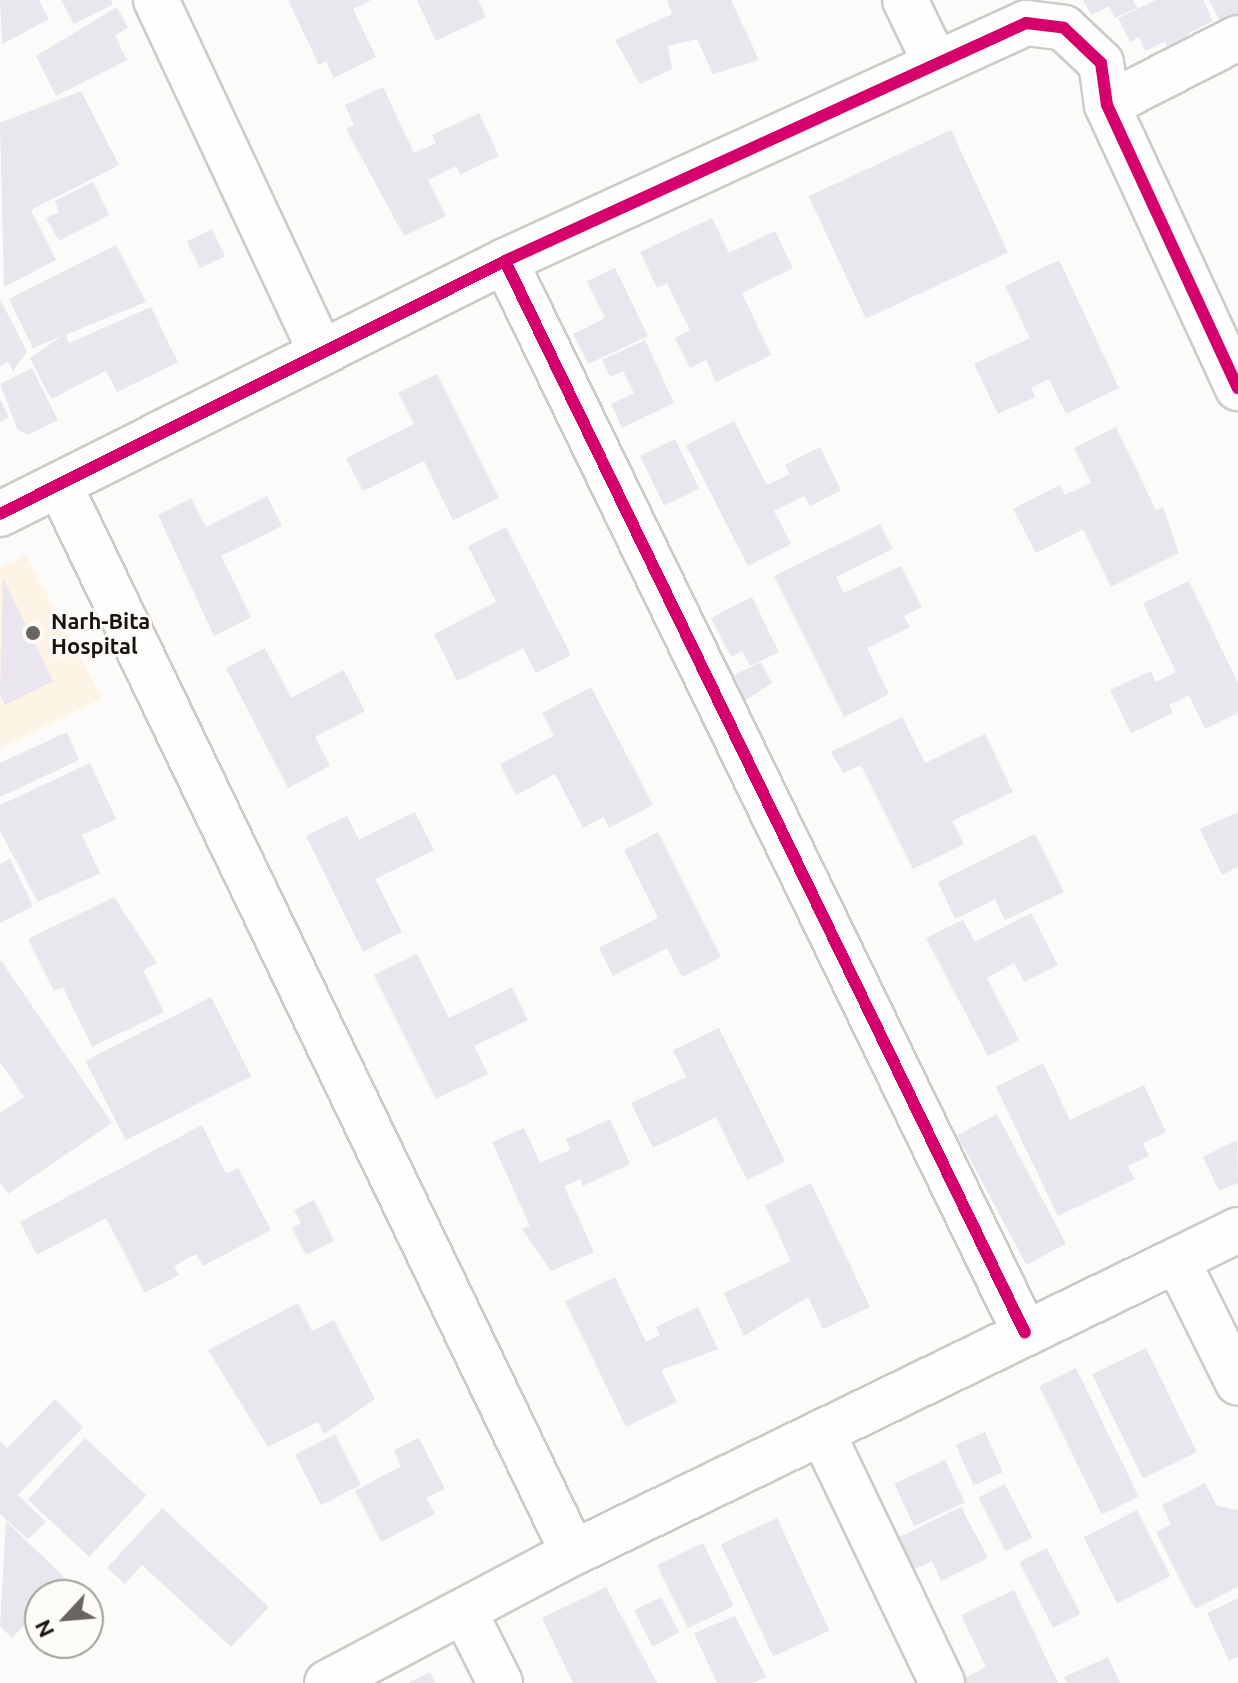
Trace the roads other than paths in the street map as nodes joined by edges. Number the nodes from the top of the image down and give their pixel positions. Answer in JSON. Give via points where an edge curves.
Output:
{"nodes":[{"id":1,"x":156,"y":0,"type":"edge"},
{"id":2,"x":905,"y":0,"type":"edge"},
{"id":3,"x":1238,"y":38,"type":"edge"},
{"id":4,"x":936,"y":64,"type":"junction"},
{"id":5,"x":1107,"y":105,"type":"junction"},
{"id":6,"x":505,"y":261,"type":"junction"},
{"id":7,"x":321,"y":352,"type":"junction"},
{"id":8,"x":1238,"y":388,"type":"edge"},
{"id":9,"x":60,"y":486,"type":"junction"},
{"id":10,"x":0,"y":514,"type":"edge"},
{"id":11,"x":1238,"y":1230,"type":"edge"},
{"id":12,"x":1177,"y":1260,"type":"junction"},
{"id":13,"x":1025,"y":1333,"type":"junction"},
{"id":14,"x":1238,"y":1383,"type":"edge"},
{"id":15,"x":822,"y":1432,"type":"junction"},
{"id":16,"x":573,"y":1553,"type":"junction"},
{"id":17,"x":466,"y":1615,"type":"junction"},
{"id":18,"x":327,"y":1683,"type":"edge"},
{"id":19,"x":500,"y":1683,"type":"edge"},
{"id":20,"x":942,"y":1683,"type":"edge"}],
"edges":[{"from":1,"to":7,"type":"street"},
{"from":2,"to":4,"type":"street"},
{"from":3,"to":5,"type":"street"},
{"from":4,"to":5,"type":"street","via":[[1046,21],[1091,49]]},
{"from":4,"to":6,"type":"street"},
{"from":5,"to":8,"type":"street"},
{"from":6,"to":7,"type":"street"},
{"from":6,"to":13,"type":"street"},
{"from":7,"to":9,"type":"street"},
{"from":9,"to":10,"type":"street"},
{"from":9,"to":16,"type":"street"},
{"from":11,"to":12,"type":"street"},
{"from":12,"to":13,"type":"street"},
{"from":12,"to":14,"type":"street"},
{"from":13,"to":15,"type":"street"},
{"from":15,"to":16,"type":"street"},
{"from":15,"to":20,"type":"street"},
{"from":16,"to":17,"type":"street"},
{"from":17,"to":18,"type":"street"},
{"from":17,"to":19,"type":"street"}]}
